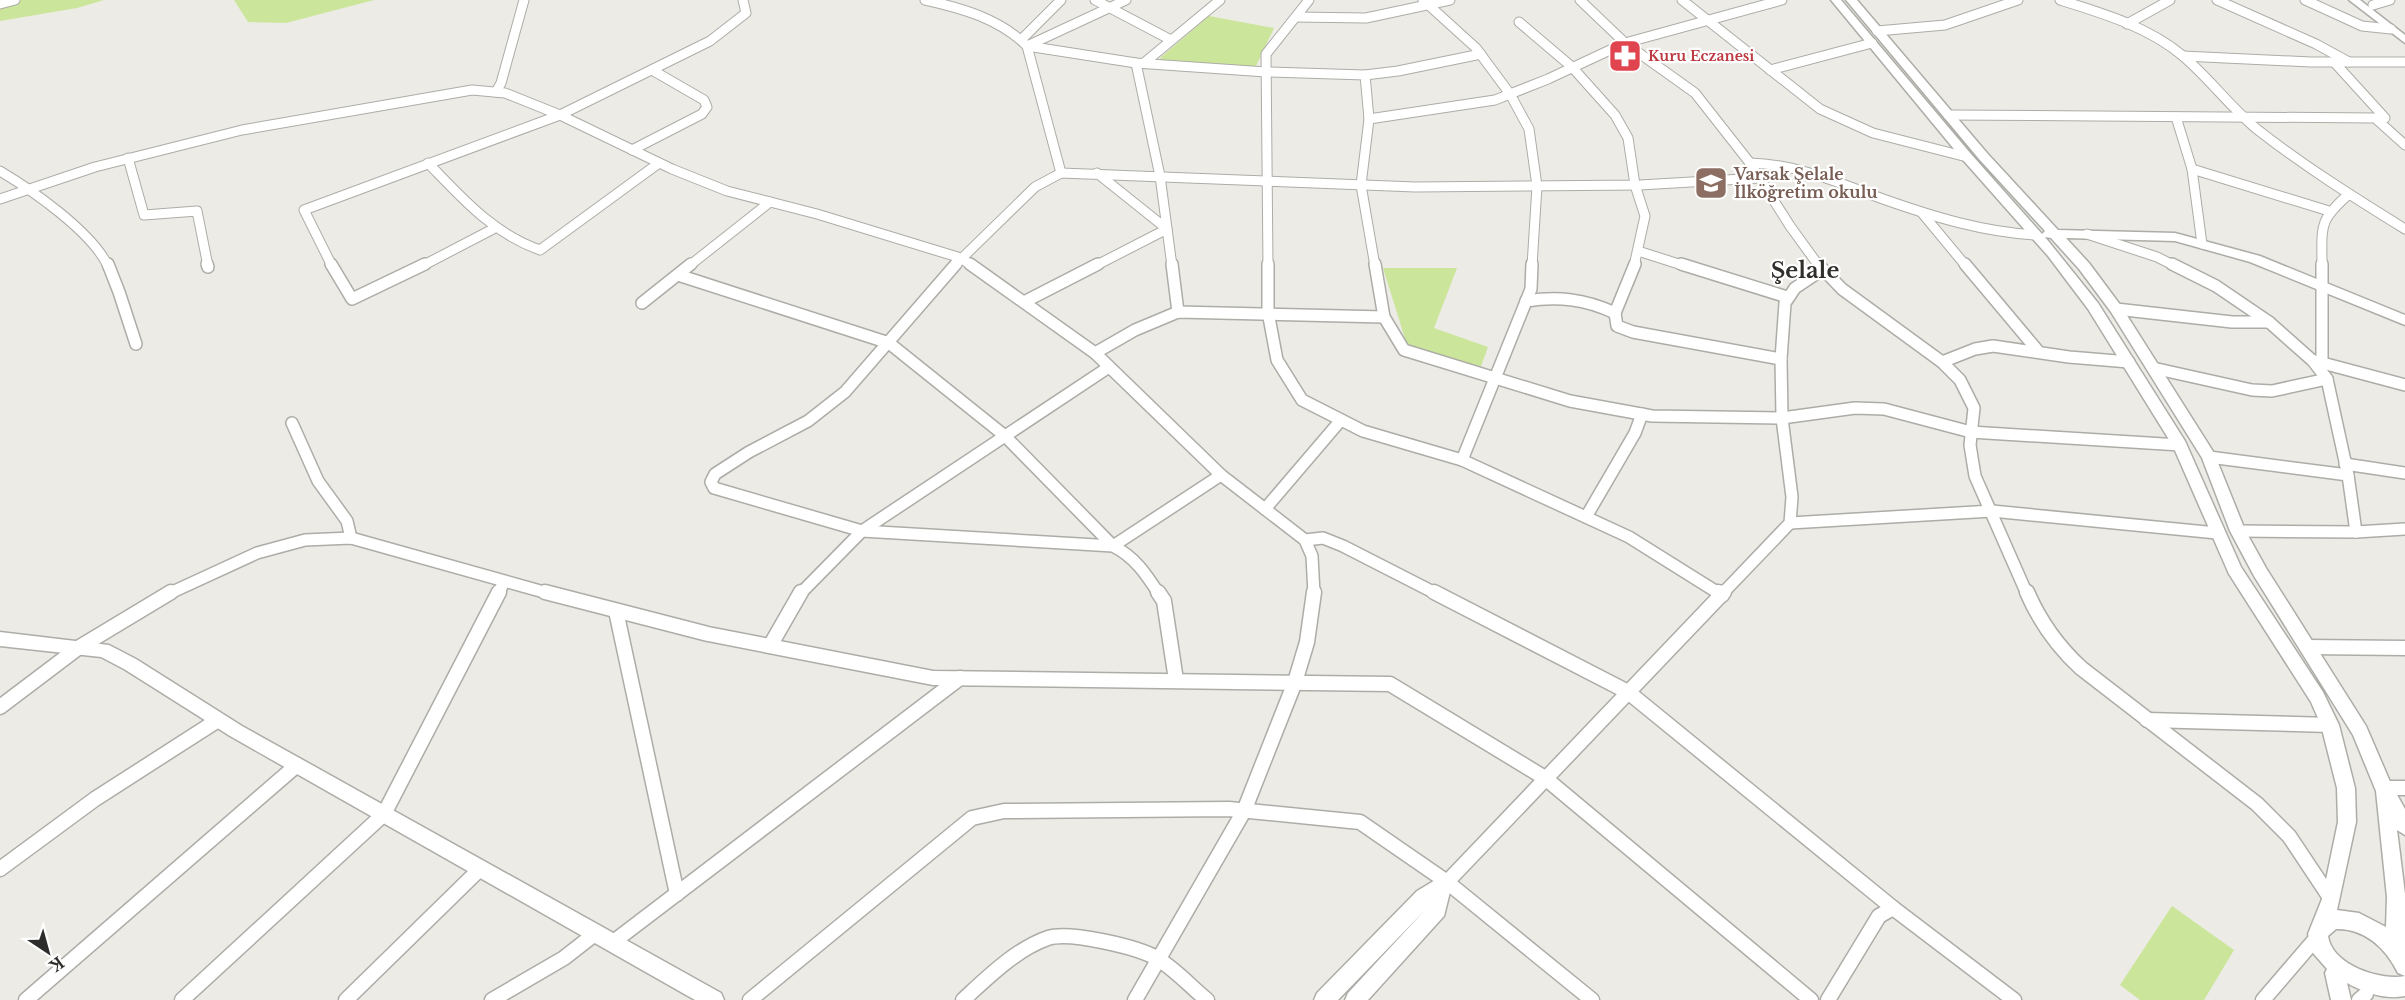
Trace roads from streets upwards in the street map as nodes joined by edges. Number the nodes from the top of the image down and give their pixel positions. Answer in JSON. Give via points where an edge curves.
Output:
{"nodes":[{"id":1,"x":15,"y":0,"type":"edge"},
{"id":2,"x":524,"y":0,"type":"edge"},
{"id":3,"x":743,"y":0,"type":"edge"},
{"id":4,"x":925,"y":0,"type":"edge"},
{"id":5,"x":1061,"y":0,"type":"edge"},
{"id":6,"x":1095,"y":0,"type":"edge"},
{"id":7,"x":1126,"y":0,"type":"edge"},
{"id":8,"x":1220,"y":0,"type":"edge"},
{"id":9,"x":1309,"y":0,"type":"edge"},
{"id":10,"x":1450,"y":0,"type":"edge"},
{"id":11,"x":1580,"y":0,"type":"edge"},
{"id":12,"x":1682,"y":0,"type":"edge"},
{"id":13,"x":1782,"y":0,"type":"edge"},
{"id":14,"x":1836,"y":0,"type":"edge"},
{"id":15,"x":1851,"y":0,"type":"edge"},
{"id":16,"x":2018,"y":0,"type":"edge"},
{"id":17,"x":2060,"y":0,"type":"edge"},
{"id":18,"x":2170,"y":0,"type":"edge"},
{"id":19,"x":2217,"y":0,"type":"edge"},
{"id":20,"x":2305,"y":0,"type":"edge"},
{"id":21,"x":2354,"y":0,"type":"edge"},
{"id":22,"x":2390,"y":0,"type":"edge"},
{"id":23,"x":943,"y":2,"type":"edge"},
{"id":24,"x":1426,"y":3,"type":"edge"},
{"id":25,"x":2370,"y":3,"type":"edge"},
{"id":26,"x":0,"y":4,"type":"edge"},
{"id":27,"x":1108,"y":8,"type":"junction"},
{"id":28,"x":1296,"y":17,"type":"junction"},
{"id":29,"x":1707,"y":21,"type":"junction"},
{"id":30,"x":1520,"y":22,"type":"dead end"},
{"id":31,"x":2127,"y":24,"type":"junction"},
{"id":32,"x":2391,"y":29,"type":"junction"},
{"id":33,"x":2405,"y":29,"type":"edge"},
{"id":34,"x":1874,"y":37,"type":"junction"},
{"id":35,"x":1171,"y":40,"type":"junction"},
{"id":36,"x":2405,"y":40,"type":"edge"},
{"id":37,"x":1024,"y":42,"type":"junction"},
{"id":38,"x":1625,"y":42,"type":"junction"},
{"id":39,"x":1480,"y":54,"type":"junction"},
{"id":40,"x":2183,"y":56,"type":"junction"},
{"id":41,"x":2334,"y":62,"type":"junction"},
{"id":42,"x":2405,"y":62,"type":"edge"},
{"id":43,"x":1140,"y":63,"type":"junction"},
{"id":44,"x":2349,"y":63,"type":"junction"},
{"id":45,"x":1572,"y":67,"type":"junction"},
{"id":46,"x":652,"y":70,"type":"junction"},
{"id":47,"x":1770,"y":70,"type":"junction"},
{"id":48,"x":1266,"y":72,"type":"junction"},
{"id":49,"x":1365,"y":75,"type":"junction"},
{"id":50,"x":496,"y":92,"type":"junction"},
{"id":51,"x":1510,"y":94,"type":"junction"},
{"id":52,"x":560,"y":115,"type":"junction"},
{"id":53,"x":1948,"y":115,"type":"junction"},
{"id":54,"x":2176,"y":117,"type":"junction"},
{"id":55,"x":2247,"y":118,"type":"junction"},
{"id":56,"x":2375,"y":118,"type":"junction"},
{"id":57,"x":1369,"y":119,"type":"junction"},
{"id":58,"x":2405,"y":145,"type":"edge"},
{"id":59,"x":632,"y":150,"type":"junction"},
{"id":60,"x":1967,"y":157,"type":"junction"},
{"id":61,"x":128,"y":158,"type":"junction"},
{"id":62,"x":428,"y":163,"type":"junction"},
{"id":63,"x":659,"y":163,"type":"junction"},
{"id":64,"x":1750,"y":163,"type":"junction"},
{"id":65,"x":2192,"y":169,"type":"junction"},
{"id":66,"x":0,"y":171,"type":"edge"},
{"id":67,"x":1061,"y":173,"type":"junction"},
{"id":68,"x":1097,"y":173,"type":"junction"},
{"id":69,"x":1161,"y":176,"type":"junction"},
{"id":70,"x":1759,"y":178,"type":"junction"},
{"id":71,"x":1268,"y":181,"type":"junction"},
{"id":72,"x":1361,"y":185,"type":"junction"},
{"id":73,"x":1635,"y":185,"type":"junction"},
{"id":74,"x":1537,"y":186,"type":"junction"},
{"id":75,"x":27,"y":189,"type":"junction"},
{"id":76,"x":2349,"y":194,"type":"junction"},
{"id":77,"x":0,"y":199,"type":"edge"},
{"id":78,"x":770,"y":202,"type":"junction"},
{"id":79,"x":2329,"y":211,"type":"junction"},
{"id":80,"x":1922,"y":213,"type":"junction"},
{"id":81,"x":2405,"y":215,"type":"edge"},
{"id":82,"x":2393,"y":221,"type":"junction"},
{"id":83,"x":493,"y":229,"type":"junction"},
{"id":84,"x":1167,"y":229,"type":"junction"},
{"id":85,"x":2405,"y":229,"type":"edge"},
{"id":86,"x":2054,"y":233,"type":"junction"},
{"id":87,"x":2086,"y":234,"type":"junction"},
{"id":88,"x":2036,"y":235,"type":"junction"},
{"id":89,"x":2202,"y":244,"type":"junction"},
{"id":90,"x":1638,"y":251,"type":"junction"},
{"id":91,"x":961,"y":258,"type":"junction"},
{"id":92,"x":208,"y":267,"type":"dead end"},
{"id":93,"x":1822,"y":270,"type":"junction"},
{"id":94,"x":678,"y":274,"type":"junction"},
{"id":95,"x":2324,"y":287,"type":"junction"},
{"id":96,"x":1787,"y":297,"type":"junction"},
{"id":97,"x":1526,"y":301,"type":"junction"},
{"id":98,"x":1024,"y":302,"type":"junction"},
{"id":99,"x":642,"y":303,"type":"dead end"},
{"id":100,"x":2116,"y":309,"type":"junction"},
{"id":101,"x":1178,"y":312,"type":"junction"},
{"id":102,"x":1615,"y":313,"type":"junction"},
{"id":103,"x":1269,"y":314,"type":"junction"},
{"id":104,"x":1384,"y":317,"type":"junction"},
{"id":105,"x":2405,"y":320,"type":"edge"},
{"id":106,"x":2269,"y":322,"type":"junction"},
{"id":107,"x":889,"y":343,"type":"junction"},
{"id":108,"x":136,"y":344,"type":"dead end"},
{"id":109,"x":2038,"y":351,"type":"junction"},
{"id":110,"x":1095,"y":353,"type":"junction"},
{"id":111,"x":1780,"y":360,"type":"junction"},
{"id":112,"x":1942,"y":362,"type":"junction"},
{"id":113,"x":2128,"y":362,"type":"junction"},
{"id":114,"x":2318,"y":362,"type":"junction"},
{"id":115,"x":1109,"y":367,"type":"junction"},
{"id":116,"x":2153,"y":368,"type":"junction"},
{"id":117,"x":1495,"y":379,"type":"junction"},
{"id":118,"x":2327,"y":379,"type":"junction"},
{"id":119,"x":2405,"y":385,"type":"edge"},
{"id":120,"x":1642,"y":414,"type":"junction"},
{"id":121,"x":1782,"y":418,"type":"junction"},
{"id":122,"x":1341,"y":420,"type":"junction"},
{"id":123,"x":292,"y":423,"type":"dead end"},
{"id":124,"x":1971,"y":432,"type":"junction"},
{"id":125,"x":1005,"y":436,"type":"junction"},
{"id":126,"x":2180,"y":445,"type":"junction"},
{"id":127,"x":2209,"y":457,"type":"junction"},
{"id":128,"x":1462,"y":460,"type":"junction"},
{"id":129,"x":2347,"y":470,"type":"junction"},
{"id":130,"x":2405,"y":473,"type":"edge"},
{"id":131,"x":1221,"y":475,"type":"junction"},
{"id":132,"x":1265,"y":509,"type":"junction"},
{"id":133,"x":1992,"y":512,"type":"junction"},
{"id":134,"x":1586,"y":517,"type":"junction"},
{"id":135,"x":1790,"y":524,"type":"junction"},
{"id":136,"x":2405,"y":530,"type":"edge"},
{"id":137,"x":862,"y":531,"type":"junction"},
{"id":138,"x":2238,"y":531,"type":"junction"},
{"id":139,"x":2356,"y":532,"type":"junction"},
{"id":140,"x":2217,"y":533,"type":"junction"},
{"id":141,"x":351,"y":538,"type":"junction"},
{"id":142,"x":1305,"y":540,"type":"junction"},
{"id":143,"x":1113,"y":546,"type":"junction"},
{"id":144,"x":504,"y":582,"type":"junction"},
{"id":145,"x":1722,"y":595,"type":"junction"},
{"id":146,"x":616,"y":611,"type":"junction"},
{"id":147,"x":0,"y":639,"type":"edge"},
{"id":148,"x":770,"y":646,"type":"junction"},
{"id":149,"x":2307,"y":647,"type":"junction"},
{"id":150,"x":78,"y":648,"type":"junction"},
{"id":151,"x":2405,"y":648,"type":"edge"},
{"id":152,"x":960,"y":678,"type":"junction"},
{"id":153,"x":1176,"y":680,"type":"junction"},
{"id":154,"x":1295,"y":682,"type":"junction"},
{"id":155,"x":1628,"y":693,"type":"junction"},
{"id":156,"x":0,"y":707,"type":"edge"},
{"id":157,"x":218,"y":720,"type":"junction"},
{"id":158,"x":2147,"y":720,"type":"junction"},
{"id":159,"x":2330,"y":725,"type":"junction"},
{"id":160,"x":297,"y":765,"type":"junction"},
{"id":161,"x":1545,"y":778,"type":"junction"},
{"id":162,"x":2384,"y":788,"type":"junction"},
{"id":163,"x":2405,"y":788,"type":"edge"},
{"id":164,"x":1244,"y":811,"type":"junction"},
{"id":165,"x":384,"y":814,"type":"junction"},
{"id":166,"x":2405,"y":827,"type":"edge"},
{"id":167,"x":481,"y":868,"type":"junction"},
{"id":168,"x":0,"y":869,"type":"edge"},
{"id":169,"x":1444,"y":885,"type":"junction"},
{"id":170,"x":676,"y":894,"type":"junction"},
{"id":171,"x":2331,"y":899,"type":"junction"},
{"id":172,"x":1893,"y":908,"type":"junction"},
{"id":173,"x":2369,"y":927,"type":"junction"},
{"id":174,"x":2400,"y":928,"type":"edge"},
{"id":175,"x":2320,"y":931,"type":"junction"},
{"id":176,"x":596,"y":933,"type":"junction"},
{"id":177,"x":612,"y":943,"type":"junction"},
{"id":178,"x":2395,"y":948,"type":"junction"},
{"id":179,"x":1159,"y":959,"type":"junction"},
{"id":180,"x":2405,"y":966,"type":"edge"},
{"id":181,"x":2335,"y":973,"type":"junction"},
{"id":182,"x":2405,"y":986,"type":"edge"},
{"id":183,"x":2362,"y":997,"type":"edge"},
{"id":184,"x":1587,"y":999,"type":"edge"},
{"id":185,"x":26,"y":1000,"type":"edge"},
{"id":186,"x":182,"y":1000,"type":"edge"},
{"id":187,"x":346,"y":1000,"type":"edge"},
{"id":188,"x":492,"y":1000,"type":"edge"},
{"id":189,"x":714,"y":1000,"type":"edge"},
{"id":190,"x":750,"y":1000,"type":"edge"},
{"id":191,"x":963,"y":1000,"type":"edge"},
{"id":192,"x":1135,"y":1000,"type":"edge"},
{"id":193,"x":1207,"y":1000,"type":"edge"},
{"id":194,"x":1324,"y":1000,"type":"edge"},
{"id":195,"x":1355,"y":1000,"type":"edge"},
{"id":196,"x":1811,"y":1000,"type":"edge"},
{"id":197,"x":1828,"y":1000,"type":"edge"},
{"id":198,"x":2014,"y":1000,"type":"edge"},
{"id":199,"x":2263,"y":1000,"type":"edge"},
{"id":200,"x":2341,"y":1000,"type":"edge"}],
"edges":[{"from":1,"to":26,"type":"street"},
{"from":2,"to":50,"type":"street"},
{"from":3,"to":46,"type":"street","via":[[746,13],[710,41]]},
{"from":4,"to":23,"type":"street"},
{"from":5,"to":37,"type":"street"},
{"from":6,"to":27,"type":"street"},
{"from":7,"to":27,"type":"street"},
{"from":8,"to":35,"type":"street"},
{"from":9,"to":28,"type":"street"},
{"from":10,"to":24,"type":"street"},
{"from":11,"to":38,"type":"street"},
{"from":12,"to":29,"type":"street"},
{"from":13,"to":29,"type":"street"},
{"from":14,"to":34,"type":"street"},
{"from":15,"to":34,"type":"street"},
{"from":16,"to":34,"type":"street","via":[[1946,25]]},
{"from":17,"to":31,"type":"street"},
{"from":18,"to":31,"type":"street"},
{"from":19,"to":44,"type":"street"},
{"from":20,"to":32,"type":"street","via":[[2362,26]]},
{"from":21,"to":32,"type":"street"},
{"from":22,"to":25,"type":"street"},
{"from":23,"to":37,"type":"street","via":[[986,19]]},
{"from":24,"to":28,"type":"street","via":[[1352,20]]},
{"from":24,"to":39,"type":"street"},
{"from":25,"to":33,"type":"street"},
{"from":27,"to":35,"type":"street"},
{"from":27,"to":37,"type":"street"},
{"from":28,"to":48,"type":"street","via":[[1266,54]]},
{"from":29,"to":38,"type":"street"},
{"from":29,"to":47,"type":"street"},
{"from":30,"to":45,"type":"street"},
{"from":31,"to":40,"type":"street","via":[[2156,37]]},
{"from":32,"to":36,"type":"street"},
{"from":34,"to":47,"type":"street"},
{"from":34,"to":53,"type":"street"},
{"from":34,"to":60,"type":"street"},
{"from":35,"to":43,"type":"street"},
{"from":37,"to":43,"type":"street"},
{"from":37,"to":67,"type":"street"},
{"from":38,"to":45,"type":"street"},
{"from":38,"to":64,"type":"street","via":[[1695,93]]},
{"from":39,"to":49,"type":"street"},
{"from":39,"to":51,"type":"street"},
{"from":40,"to":41,"type":"street"},
{"from":40,"to":55,"type":"street"},
{"from":41,"to":44,"type":"street"},
{"from":41,"to":56,"type":"street","via":[[2385,118]]},
{"from":42,"to":44,"type":"street"},
{"from":43,"to":48,"type":"street"},
{"from":43,"to":69,"type":"street"},
{"from":45,"to":51,"type":"street"},
{"from":45,"to":73,"type":"street","via":[[1615,115],[1628,138]]},
{"from":46,"to":52,"type":"street"},
{"from":46,"to":59,"type":"street","via":[[704,100],[707,107],[702,114]]},
{"from":47,"to":60,"type":"street","via":[[1838,119],[1908,144]]},
{"from":48,"to":49,"type":"street"},
{"from":48,"to":71,"type":"street"},
{"from":49,"to":57,"type":"street"},
{"from":50,"to":52,"type":"street"},
{"from":50,"to":61,"type":"street","via":[[472,90],[242,130]]},
{"from":51,"to":57,"type":"street","via":[[1489,101]]},
{"from":51,"to":74,"type":"street","via":[[1529,129]]},
{"from":52,"to":59,"type":"street"},
{"from":52,"to":62,"type":"street"},
{"from":53,"to":54,"type":"street"},
{"from":53,"to":86,"type":"street"},
{"from":54,"to":55,"type":"street"},
{"from":54,"to":65,"type":"street"},
{"from":55,"to":56,"type":"street"},
{"from":55,"to":76,"type":"street"},
{"from":56,"to":58,"type":"street"},
{"from":57,"to":72,"type":"street"},
{"from":59,"to":63,"type":"street"},
{"from":60,"to":88,"type":"street"},
{"from":61,"to":75,"type":"street"},
{"from":61,"to":92,"type":"street","via":[[144,215],[197,212]]},
{"from":62,"to":83,"type":"street"},
{"from":62,"to":83,"type":"street","via":[[304,210],[352,299]]},
{"from":63,"to":78,"type":"street"},
{"from":63,"to":83,"type":"street","via":[[540,250],[519,244]]},
{"from":64,"to":70,"type":"street"},
{"from":64,"to":80,"type":"street","via":[[1769,162],[1803,169]]},
{"from":65,"to":79,"type":"street"},
{"from":65,"to":89,"type":"street"},
{"from":66,"to":75,"type":"street"},
{"from":67,"to":68,"type":"street"},
{"from":67,"to":91,"type":"street","via":[[1035,187]]},
{"from":68,"to":69,"type":"street"},
{"from":68,"to":84,"type":"street"},
{"from":69,"to":71,"type":"street"},
{"from":69,"to":84,"type":"street"},
{"from":70,"to":73,"type":"street"},
{"from":70,"to":93,"type":"street"},
{"from":71,"to":72,"type":"street"},
{"from":71,"to":103,"type":"street"},
{"from":72,"to":74,"type":"street"},
{"from":72,"to":104,"type":"street"},
{"from":73,"to":74,"type":"street"},
{"from":73,"to":90,"type":"street","via":[[1645,216]]},
{"from":74,"to":97,"type":"street","via":[[1531,289]]},
{"from":75,"to":77,"type":"street"},
{"from":75,"to":108,"type":"street","via":[[92,244],[105,260]]},
{"from":76,"to":79,"type":"street"},
{"from":76,"to":82,"type":"street"},
{"from":78,"to":91,"type":"street"},
{"from":78,"to":94,"type":"street"},
{"from":79,"to":95,"type":"street","via":[[2322,225]]},
{"from":80,"to":88,"type":"street","via":[[1973,229]]},
{"from":80,"to":109,"type":"street"},
{"from":81,"to":82,"type":"street"},
{"from":82,"to":85,"type":"street"},
{"from":84,"to":98,"type":"street"},
{"from":84,"to":101,"type":"street"},
{"from":86,"to":87,"type":"street"},
{"from":86,"to":88,"type":"street"},
{"from":86,"to":100,"type":"street"},
{"from":87,"to":89,"type":"street","via":[[2175,237]]},
{"from":87,"to":106,"type":"street","via":[[2157,256],[2216,286]]},
{"from":88,"to":113,"type":"street","via":[[2080,288]]},
{"from":89,"to":95,"type":"street","via":[[2255,259]]},
{"from":90,"to":96,"type":"street"},
{"from":90,"to":102,"type":"street"},
{"from":91,"to":98,"type":"street"},
{"from":91,"to":107,"type":"street"},
{"from":93,"to":96,"type":"street"},
{"from":93,"to":112,"type":"street"},
{"from":94,"to":99,"type":"street"},
{"from":94,"to":107,"type":"street","via":[[753,302]]},
{"from":95,"to":105,"type":"street"},
{"from":95,"to":114,"type":"street"},
{"from":96,"to":111,"type":"street"},
{"from":97,"to":102,"type":"street","via":[[1566,297]]},
{"from":97,"to":117,"type":"street"},
{"from":98,"to":110,"type":"street"},
{"from":100,"to":106,"type":"street","via":[[2232,322]]},
{"from":100,"to":116,"type":"street"},
{"from":101,"to":103,"type":"street"},
{"from":101,"to":110,"type":"street"},
{"from":102,"to":111,"type":"street","via":[[1617,326],[1633,332]]},
{"from":103,"to":104,"type":"street"},
{"from":103,"to":122,"type":"street","via":[[1277,360],[1290,384],[1302,400]]},
{"from":104,"to":117,"type":"street","via":[[1404,350]]},
{"from":106,"to":114,"type":"street"},
{"from":107,"to":125,"type":"street"},
{"from":107,"to":137,"type":"street","via":[[845,392],[808,421],[749,452],[715,474],[711,482],[714,488]]},
{"from":109,"to":112,"type":"street","via":[[1993,346]]},
{"from":109,"to":113,"type":"street"},
{"from":110,"to":115,"type":"street"},
{"from":111,"to":121,"type":"street"},
{"from":112,"to":124,"type":"street","via":[[1970,395],[1974,408]]},
{"from":113,"to":126,"type":"street"},
{"from":114,"to":118,"type":"street"},
{"from":114,"to":119,"type":"street"},
{"from":115,"to":125,"type":"street"},
{"from":115,"to":131,"type":"street"},
{"from":116,"to":118,"type":"street","via":[[2252,390],[2272,391]]},
{"from":116,"to":127,"type":"street"},
{"from":117,"to":120,"type":"street","via":[[1570,401]]},
{"from":117,"to":128,"type":"street"},
{"from":118,"to":129,"type":"street"},
{"from":120,"to":121,"type":"street"},
{"from":120,"to":134,"type":"street"},
{"from":121,"to":124,"type":"street","via":[[1855,408],[1884,409]]},
{"from":121,"to":135,"type":"street","via":[[1792,497]]},
{"from":122,"to":128,"type":"street","via":[[1363,431]]},
{"from":122,"to":132,"type":"street"},
{"from":123,"to":141,"type":"street","via":[[321,488],[352,529]]},
{"from":124,"to":126,"type":"street"},
{"from":124,"to":133,"type":"street","via":[[1976,476]]},
{"from":125,"to":137,"type":"street"},
{"from":125,"to":143,"type":"street"},
{"from":126,"to":140,"type":"street"},
{"from":127,"to":129,"type":"street"},
{"from":127,"to":138,"type":"street"},
{"from":128,"to":134,"type":"street"},
{"from":129,"to":130,"type":"street"},
{"from":129,"to":139,"type":"street"},
{"from":131,"to":132,"type":"street"},
{"from":131,"to":143,"type":"street"},
{"from":132,"to":142,"type":"street"},
{"from":133,"to":135,"type":"street"},
{"from":133,"to":140,"type":"street"},
{"from":133,"to":158,"type":"street","via":[[2047,632],[2081,669]]},
{"from":134,"to":145,"type":"street","via":[[1629,537]]},
{"from":135,"to":145,"type":"street"},
{"from":136,"to":139,"type":"street"},
{"from":137,"to":143,"type":"street"},
{"from":137,"to":148,"type":"street","via":[[803,589]]},
{"from":138,"to":139,"type":"street"},
{"from":138,"to":149,"type":"street"},
{"from":140,"to":159,"type":"street"},
{"from":141,"to":144,"type":"street"},
{"from":141,"to":150,"type":"street","via":[[305,540],[257,553],[173,591]]},
{"from":142,"to":154,"type":"street","via":[[1312,556],[1315,586],[1307,642]]},
{"from":142,"to":155,"type":"street","via":[[1323,538],[1343,546]]},
{"from":143,"to":153,"type":"street","via":[[1127,553],[1144,570],[1164,601]]},
{"from":144,"to":146,"type":"street"},
{"from":144,"to":165,"type":"street"},
{"from":145,"to":155,"type":"street"},
{"from":146,"to":148,"type":"street"},
{"from":146,"to":170,"type":"street"},
{"from":147,"to":150,"type":"street"},
{"from":148,"to":152,"type":"street","via":[[933,678]]},
{"from":149,"to":151,"type":"street"},
{"from":149,"to":162,"type":"street","via":[[2360,731]]},
{"from":150,"to":156,"type":"street"},
{"from":150,"to":157,"type":"street","via":[[103,650]]},
{"from":152,"to":153,"type":"street"},
{"from":152,"to":170,"type":"street"},
{"from":153,"to":154,"type":"street"},
{"from":154,"to":161,"type":"street","via":[[1390,684]]},
{"from":154,"to":164,"type":"street"},
{"from":155,"to":161,"type":"street"},
{"from":155,"to":172,"type":"street"},
{"from":157,"to":160,"type":"street"},
{"from":157,"to":168,"type":"street","via":[[95,799]]},
{"from":158,"to":159,"type":"street"},
{"from":158,"to":171,"type":"street","via":[[2257,804],[2289,837]]},
{"from":159,"to":171,"type":"street","via":[[2346,788],[2347,822]]},
{"from":160,"to":165,"type":"street"},
{"from":160,"to":185,"type":"street"},
{"from":161,"to":169,"type":"street"},
{"from":161,"to":196,"type":"street"},
{"from":162,"to":163,"type":"street"},
{"from":162,"to":166,"type":"street"},
{"from":162,"to":174,"type":"street"},
{"from":164,"to":169,"type":"street","via":[[1360,822]]},
{"from":164,"to":179,"type":"street"},
{"from":164,"to":190,"type":"street","via":[[1004,811],[972,818]]},
{"from":165,"to":167,"type":"street"},
{"from":165,"to":186,"type":"street"},
{"from":167,"to":176,"type":"street"},
{"from":167,"to":187,"type":"street"},
{"from":169,"to":184,"type":"street"},
{"from":169,"to":194,"type":"street","via":[[1424,897]]},
{"from":169,"to":195,"type":"street","via":[[1437,910]]},
{"from":170,"to":177,"type":"street"},
{"from":171,"to":175,"type":"street"},
{"from":172,"to":197,"type":"street","via":[[1879,916]]},
{"from":172,"to":198,"type":"street"},
{"from":173,"to":174,"type":"street"},
{"from":173,"to":175,"type":"street","via":[[2341,919],[2330,921]]},
{"from":173,"to":178,"type":"street"},
{"from":174,"to":178,"type":"street"},
{"from":175,"to":181,"type":"street","via":[[2319,948]]},
{"from":175,"to":199,"type":"street"},
{"from":176,"to":177,"type":"street"},
{"from":176,"to":188,"type":"street","via":[[564,958]]},
{"from":177,"to":189,"type":"street"},
{"from":178,"to":180,"type":"street"},
{"from":179,"to":191,"type":"street","via":[[1141,950],[1077,935],[1058,936],[1020,954]]},
{"from":179,"to":192,"type":"street"},
{"from":179,"to":193,"type":"street"},
{"from":181,"to":183,"type":"street"},
{"from":181,"to":200,"type":"street"},
{"from":182,"to":183,"type":"street","via":[[2401,993],[2391,997]]}]}
